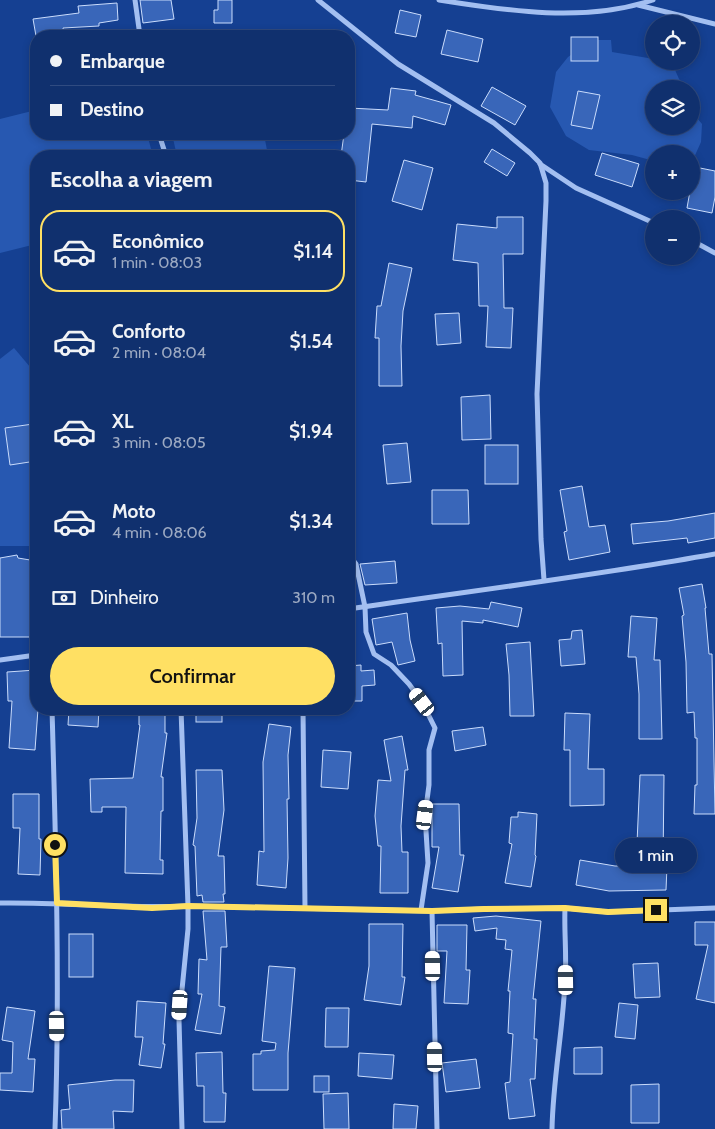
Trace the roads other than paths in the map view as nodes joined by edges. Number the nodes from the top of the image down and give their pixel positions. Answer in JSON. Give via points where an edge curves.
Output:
{"nodes":[{"id":1,"x":135,"y":0,"type":"edge"},
{"id":2,"x":318,"y":0,"type":"edge"},
{"id":3,"x":439,"y":0,"type":"edge"},
{"id":4,"x":653,"y":0,"type":"edge"},
{"id":5,"x":638,"y":5,"type":"junction"},
{"id":6,"x":715,"y":24,"type":"edge"},
{"id":7,"x":139,"y":30,"type":"edge"},
{"id":8,"x":540,"y":163,"type":"junction"},
{"id":9,"x":645,"y":219,"type":"edge"},
{"id":10,"x":700,"y":245,"type":"edge"},
{"id":11,"x":715,"y":253,"type":"edge"},
{"id":12,"x":715,"y":554,"type":"edge"},
{"id":13,"x":355,"y":563,"type":"edge"},
{"id":14,"x":544,"y":580,"type":"junction"},
{"id":15,"x":365,"y":607,"type":"junction"},
{"id":16,"x":355,"y":608,"type":"edge"},
{"id":17,"x":30,"y":656,"type":"edge"},
{"id":18,"x":0,"y":660,"type":"edge"},
{"id":19,"x":52,"y":715,"type":"edge"},
{"id":20,"x":181,"y":715,"type":"edge"},
{"id":21,"x":303,"y":715,"type":"edge"},
{"id":22,"x":0,"y":903,"type":"edge"},
{"id":23,"x":57,"y":903,"type":"junction"},
{"id":24,"x":188,"y":906,"type":"junction"},
{"id":25,"x":305,"y":908,"type":"junction"},
{"id":26,"x":565,"y":908,"type":"junction"},
{"id":27,"x":715,"y":908,"type":"edge"},
{"id":28,"x":421,"y":910,"type":"junction"},
{"id":29,"x":432,"y":911,"type":"junction"},
{"id":30,"x":55,"y":1129,"type":"edge"},
{"id":31,"x":182,"y":1129,"type":"edge"},
{"id":32,"x":437,"y":1129,"type":"edge"},
{"id":33,"x":552,"y":1129,"type":"edge"}],
"edges":[{"from":1,"to":7,"type":"street"},
{"from":2,"to":8,"type":"street","via":[[398,64],[494,123]]},
{"from":3,"to":5,"type":"street","via":[[539,13],[590,12]]},
{"from":4,"to":5,"type":"street"},
{"from":5,"to":6,"type":"street"},
{"from":8,"to":9,"type":"street","via":[[576,188]]},
{"from":8,"to":14,"type":"street","via":[[546,183],[537,394]]},
{"from":10,"to":11,"type":"street"},
{"from":12,"to":14,"type":"street","via":[[630,570]]},
{"from":13,"to":15,"type":"street"},
{"from":14,"to":15,"type":"street"},
{"from":15,"to":16,"type":"street"},
{"from":15,"to":28,"type":"street","via":[[366,632],[374,654],[391,665],[408,684],[422,702],[435,728],[429,750],[425,815],[428,864]]},
{"from":17,"to":18,"type":"street"},
{"from":19,"to":23,"type":"street"},
{"from":20,"to":24,"type":"street"},
{"from":21,"to":25,"type":"street"},
{"from":22,"to":23,"type":"street"},
{"from":23,"to":24,"type":"street","via":[[152,908]]},
{"from":23,"to":30,"type":"street"},
{"from":24,"to":25,"type":"street"},
{"from":24,"to":31,"type":"street","via":[[179,1020]]},
{"from":25,"to":28,"type":"street"},
{"from":26,"to":27,"type":"street","via":[[608,912]]},
{"from":26,"to":29,"type":"street"},
{"from":26,"to":33,"type":"street","via":[[566,980]]},
{"from":28,"to":29,"type":"street"},
{"from":29,"to":32,"type":"street"}]}
